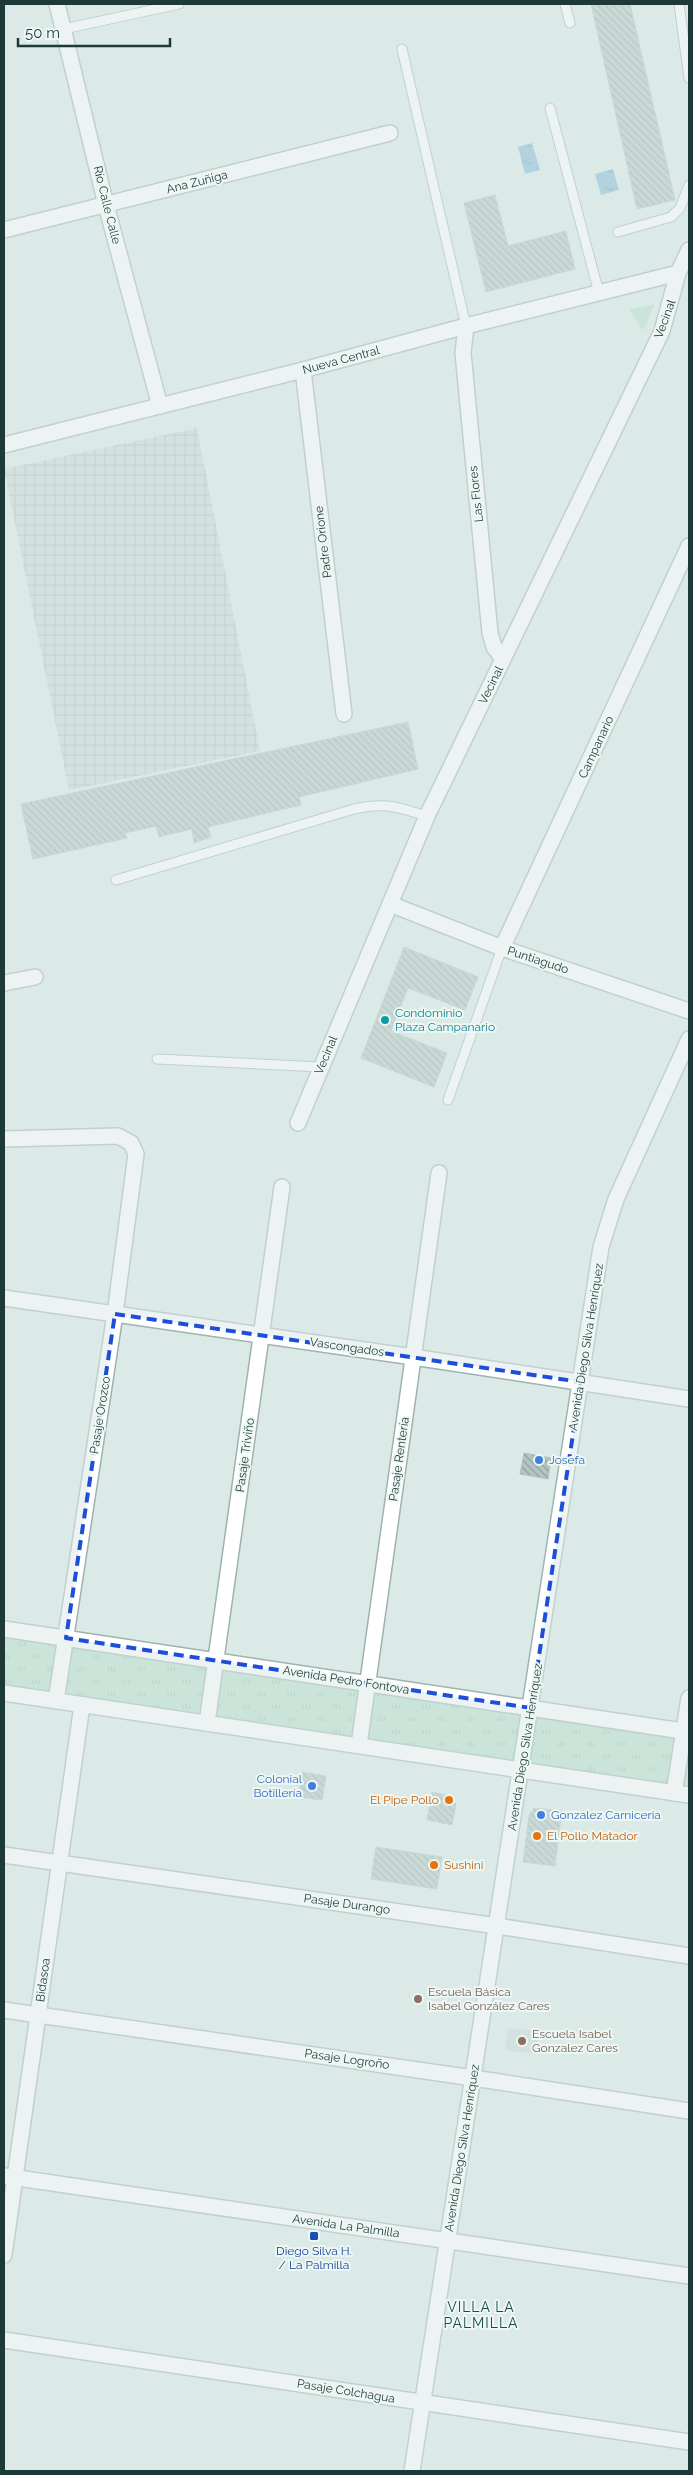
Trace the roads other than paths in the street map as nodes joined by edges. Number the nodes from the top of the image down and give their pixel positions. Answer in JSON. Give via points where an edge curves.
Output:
{"nodes":[{"id":1,"x":57,"y":4,"type":"edge"},
{"id":2,"x":178,"y":4,"type":"edge"},
{"id":3,"x":565,"y":4,"type":"edge"},
{"id":4,"x":679,"y":4,"type":"edge"},
{"id":5,"x":570,"y":23,"type":"dead end"},
{"id":6,"x":64,"y":29,"type":"junction"},
{"id":7,"x":402,"y":49,"type":"dead end"},
{"id":8,"x":689,"y":78,"type":"edge"},
{"id":9,"x":550,"y":108,"type":"dead end"},
{"id":10,"x":390,"y":134,"type":"dead end"},
{"id":11,"x":689,"y":185,"type":"edge"},
{"id":12,"x":106,"y":205,"type":"junction"},
{"id":13,"x":4,"y":230,"type":"edge"},
{"id":14,"x":618,"y":232,"type":"dead end"},
{"id":15,"x":689,"y":250,"type":"edge"},
{"id":16,"x":678,"y":273,"type":"junction"},
{"id":17,"x":599,"y":293,"type":"junction"},
{"id":18,"x":466,"y":326,"type":"junction"},
{"id":19,"x":303,"y":370,"type":"junction"},
{"id":20,"x":160,"y":406,"type":"junction"},
{"id":21,"x":4,"y":445,"type":"edge"},
{"id":22,"x":689,"y":546,"type":"edge"},
{"id":23,"x":503,"y":660,"type":"junction"},
{"id":24,"x":344,"y":714,"type":"dead end"},
{"id":25,"x":427,"y":816,"type":"junction"},
{"id":26,"x":116,"y":880,"type":"dead end"},
{"id":27,"x":390,"y":904,"type":"junction"},
{"id":28,"x":502,"y":948,"type":"junction"},
{"id":29,"x":35,"y":977,"type":"dead end"},
{"id":30,"x":4,"y":983,"type":"edge"},
{"id":31,"x":689,"y":1010,"type":"edge"},
{"id":32,"x":689,"y":1039,"type":"edge"},
{"id":33,"x":156,"y":1059,"type":"dead end"},
{"id":34,"x":322,"y":1067,"type":"junction"},
{"id":35,"x":448,"y":1100,"type":"dead end"},
{"id":36,"x":298,"y":1123,"type":"dead end"},
{"id":37,"x":4,"y":1139,"type":"edge"},
{"id":38,"x":439,"y":1173,"type":"dead end"},
{"id":39,"x":282,"y":1187,"type":"dead end"},
{"id":40,"x":4,"y":1298,"type":"edge"},
{"id":41,"x":115,"y":1314,"type":"junction"},
{"id":42,"x":262,"y":1335,"type":"junction"},
{"id":43,"x":413,"y":1357,"type":"junction"},
{"id":44,"x":581,"y":1382,"type":"junction"},
{"id":45,"x":689,"y":1399,"type":"edge"},
{"id":46,"x":4,"y":1629,"type":"edge"},
{"id":47,"x":66,"y":1638,"type":"junction"},
{"id":48,"x":216,"y":1660,"type":"junction"},
{"id":49,"x":368,"y":1684,"type":"junction"},
{"id":50,"x":4,"y":1693,"type":"edge"},
{"id":51,"x":689,"y":1698,"type":"edge"},
{"id":52,"x":56,"y":1701,"type":"junction"},
{"id":53,"x":82,"y":1704,"type":"junction"},
{"id":54,"x":531,"y":1708,"type":"junction"},
{"id":55,"x":207,"y":1723,"type":"junction"},
{"id":56,"x":687,"y":1731,"type":"edge"},
{"id":57,"x":360,"y":1745,"type":"junction"},
{"id":58,"x":521,"y":1769,"type":"junction"},
{"id":59,"x":674,"y":1793,"type":"junction"},
{"id":60,"x":689,"y":1795,"type":"edge"},
{"id":61,"x":4,"y":1855,"type":"edge"},
{"id":62,"x":60,"y":1863,"type":"junction"},
{"id":63,"x":497,"y":1926,"type":"junction"},
{"id":64,"x":689,"y":1956,"type":"edge"},
{"id":65,"x":4,"y":2010,"type":"edge"},
{"id":66,"x":38,"y":2015,"type":"junction"},
{"id":67,"x":473,"y":2078,"type":"junction"},
{"id":68,"x":689,"y":2111,"type":"edge"},
{"id":69,"x":9,"y":2176,"type":"edge"},
{"id":70,"x":448,"y":2241,"type":"junction"},
{"id":71,"x":4,"y":2256,"type":"edge"},
{"id":72,"x":689,"y":2276,"type":"edge"},
{"id":73,"x":4,"y":2340,"type":"edge"},
{"id":74,"x":423,"y":2402,"type":"junction"},
{"id":75,"x":689,"y":2442,"type":"edge"},
{"id":76,"x":412,"y":2471,"type":"edge"}],
"edges":[{"from":1,"to":6,"type":"street","name":"Río Calle Calle"},
{"from":2,"to":6,"type":"lane"},
{"from":3,"to":5,"type":"lane"},
{"from":4,"to":8,"type":"lane"},
{"from":6,"to":12,"type":"street","name":"Río Calle Calle"},
{"from":7,"to":18,"type":"lane"},
{"from":9,"to":17,"type":"lane"},
{"from":10,"to":12,"type":"street","name":"Ana Zuñiga"},
{"from":11,"to":14,"type":"lane","via":[[680,208],[671,217]]},
{"from":12,"to":13,"type":"street","name":"Ana Zuñiga"},
{"from":12,"to":20,"type":"street","name":"Río Calle Calle"},
{"from":15,"to":16,"type":"street","name":"Vecinal"},
{"from":16,"to":17,"type":"street","name":"Nueva Central"},
{"from":16,"to":23,"type":"street","name":"Vecinal","via":[[662,330]]},
{"from":17,"to":18,"type":"street","name":"Nueva Central"},
{"from":18,"to":19,"type":"street","name":"Nueva Central"},
{"from":18,"to":23,"type":"street","name":"Las Flores","via":[[463,353],[490,633]]},
{"from":19,"to":20,"type":"street","name":"Nueva Central"},
{"from":19,"to":24,"type":"street","name":"Padre Orione"},
{"from":20,"to":21,"type":"street","name":"Nueva Central"},
{"from":22,"to":28,"type":"street","name":"Campanario"},
{"from":23,"to":25,"type":"street","name":"Vecinal"},
{"from":25,"to":26,"type":"lane","via":[[377,804],[354,808]]},
{"from":25,"to":27,"type":"street","name":"Vecinal"},
{"from":27,"to":28,"type":"street","name":"Puntiagudo"},
{"from":27,"to":34,"type":"street","name":"Vecinal"},
{"from":28,"to":31,"type":"street","name":"Puntiagudo"},
{"from":28,"to":35,"type":"lane"},
{"from":29,"to":30,"type":"street"},
{"from":32,"to":44,"type":"street","name":"Avenida Diego Silva Henríquez","via":[[626,1175],[608,1224],[597,1271]]},
{"from":33,"to":34,"type":"lane"},
{"from":34,"to":36,"type":"street","name":"Vecinal"},
{"from":37,"to":41,"type":"street","name":"Pasaje Orozco","via":[[118,1136],[131,1143],[136,1154]]},
{"from":38,"to":43,"type":"street","name":"Pasaje Rentería"},
{"from":39,"to":42,"type":"street","name":"Pasaje Triviño"},
{"from":40,"to":41,"type":"street","name":"Vascongados"},
{"from":41,"to":42,"type":"street","name":"Vascongados"},
{"from":41,"to":47,"type":"street","name":"Pasaje Orozco"},
{"from":42,"to":43,"type":"street","name":"Vascongados"},
{"from":42,"to":48,"type":"street","name":"Pasaje Triviño"},
{"from":43,"to":44,"type":"street","name":"Vascongados"},
{"from":43,"to":49,"type":"street","name":"Pasaje Rentería"},
{"from":44,"to":45,"type":"street","name":"Vascongados"},
{"from":44,"to":54,"type":"street","name":"Avenida Diego Silva Henríquez"},
{"from":46,"to":47,"type":"street","name":"Avenida Pedro Fontova"},
{"from":47,"to":48,"type":"street","name":"Avenida Pedro Fontova"},
{"from":47,"to":52,"type":"street","name":"Pasaje Orozco"},
{"from":48,"to":49,"type":"street","name":"Avenida Pedro Fontova"},
{"from":48,"to":55,"type":"street","name":"Pasaje Triviño"},
{"from":49,"to":54,"type":"street","name":"Avenida Pedro Fontova"},
{"from":49,"to":57,"type":"street","name":"Pasaje Rentería"},
{"from":50,"to":52,"type":"street"},
{"from":51,"to":56,"type":"street"},
{"from":52,"to":53,"type":"street"},
{"from":53,"to":55,"type":"street"},
{"from":53,"to":62,"type":"street","name":"Bidasoa"},
{"from":54,"to":56,"type":"street","name":"Avenida Pedro Fontova"},
{"from":54,"to":58,"type":"street","name":"Avenida Diego Silva Henríquez"},
{"from":55,"to":57,"type":"street"},
{"from":56,"to":59,"type":"street"},
{"from":57,"to":58,"type":"street"},
{"from":58,"to":59,"type":"street"},
{"from":58,"to":63,"type":"street","name":"Avenida Diego Silva Henríquez"},
{"from":59,"to":60,"type":"street"},
{"from":61,"to":62,"type":"street","name":"Pasaje Durango"},
{"from":62,"to":63,"type":"street","name":"Pasaje Durango"},
{"from":62,"to":66,"type":"street","name":"Bidasoa"},
{"from":63,"to":64,"type":"street","name":"Pasaje Durango"},
{"from":63,"to":67,"type":"street","name":"Avenida Diego Silva Henríquez"},
{"from":65,"to":66,"type":"street","name":"Pasaje Logroño"},
{"from":66,"to":67,"type":"street","name":"Pasaje Logroño"},
{"from":66,"to":69,"type":"street","name":"Bidasoa"},
{"from":67,"to":68,"type":"street","name":"Pasaje Logroño"},
{"from":67,"to":70,"type":"street","name":"Avenida Diego Silva Henríquez"},
{"from":69,"to":70,"type":"street","name":"Avenida La Palmilla"},
{"from":69,"to":71,"type":"street","name":"Bidasoa"},
{"from":70,"to":72,"type":"street","name":"Avenida La Palmilla"},
{"from":70,"to":74,"type":"street","name":"Avenida Diego Silva Henríquez"},
{"from":73,"to":74,"type":"street","name":"Pasaje Colchagua"},
{"from":74,"to":75,"type":"street","name":"Pasaje Colchagua"},
{"from":74,"to":76,"type":"street","name":"Avenida Diego Silva Henríquez"}]}
